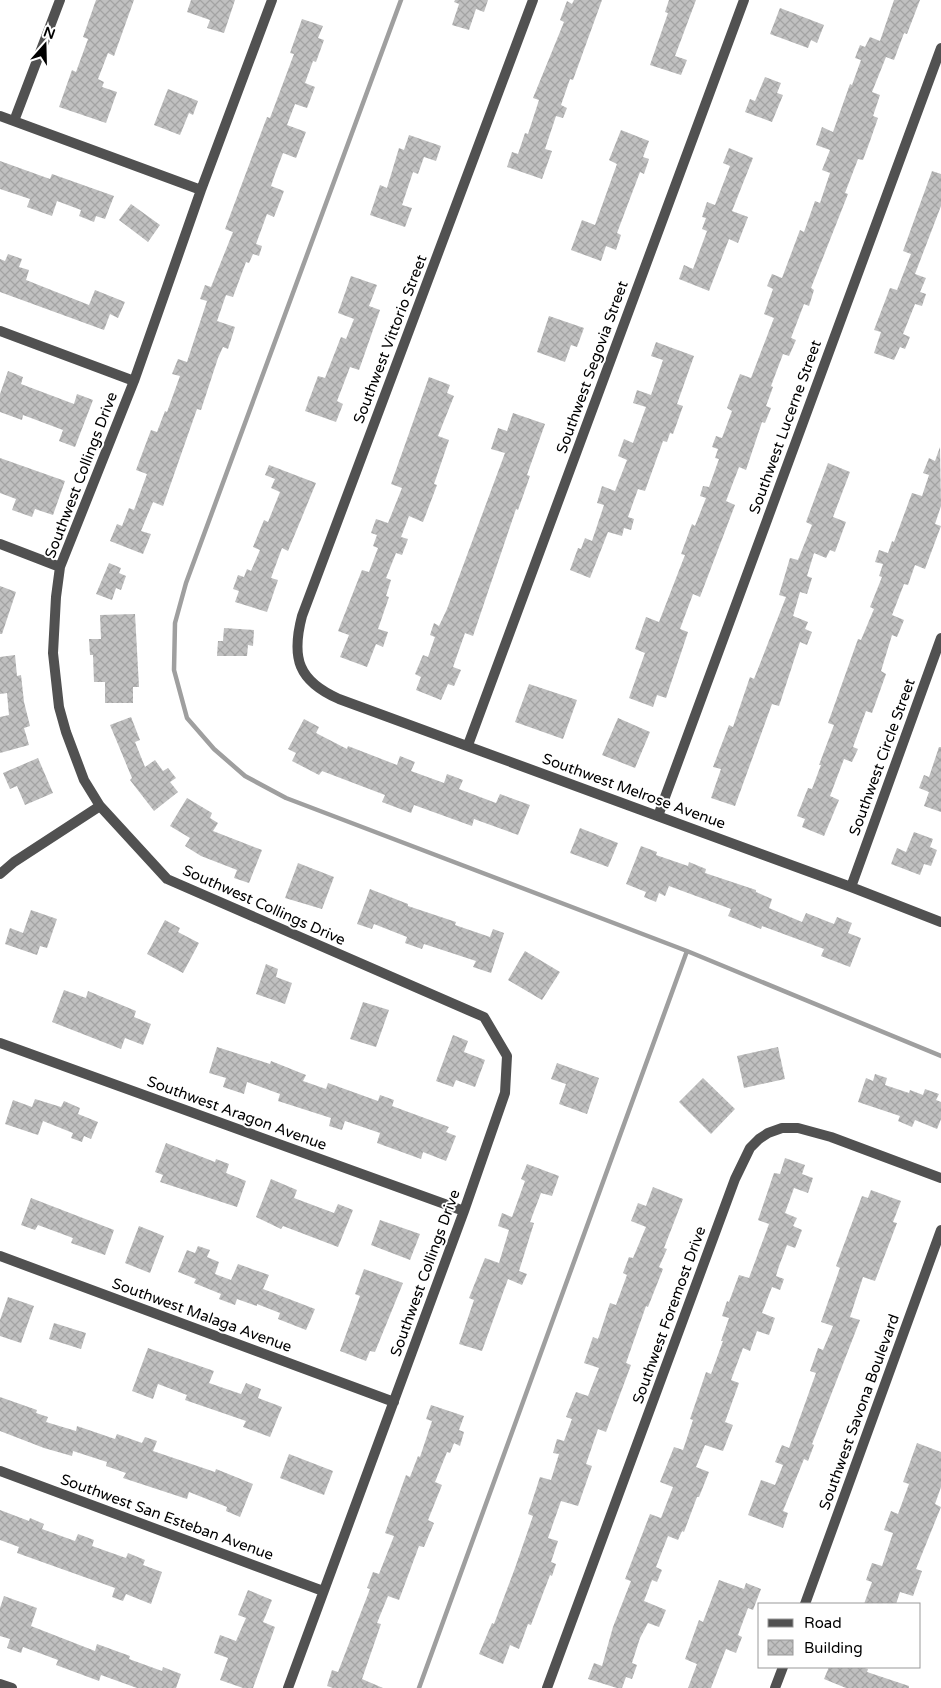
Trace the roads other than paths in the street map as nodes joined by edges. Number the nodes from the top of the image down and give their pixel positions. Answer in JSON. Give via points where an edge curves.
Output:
{"nodes":[{"id":1,"x":60,"y":0,"type":"edge"},
{"id":2,"x":272,"y":0,"type":"edge"},
{"id":3,"x":533,"y":0,"type":"edge"},
{"id":4,"x":744,"y":0,"type":"edge"},
{"id":5,"x":941,"y":48,"type":"edge"},
{"id":6,"x":0,"y":116,"type":"edge"},
{"id":7,"x":14,"y":121,"type":"junction"},
{"id":8,"x":201,"y":190,"type":"junction"},
{"id":9,"x":0,"y":331,"type":"edge"},
{"id":10,"x":134,"y":381,"type":"junction"},
{"id":11,"x":0,"y":544,"type":"edge"},
{"id":12,"x":60,"y":567,"type":"junction"},
{"id":13,"x":941,"y":638,"type":"edge"},
{"id":14,"x":317,"y":687,"type":"joint"},
{"id":15,"x":468,"y":745,"type":"junction"},
{"id":16,"x":100,"y":806,"type":"junction"},
{"id":17,"x":658,"y":816,"type":"junction"},
{"id":18,"x":0,"y":874,"type":"edge"},
{"id":19,"x":851,"y":887,"type":"junction"},
{"id":20,"x":941,"y":922,"type":"edge"},
{"id":21,"x":0,"y":1043,"type":"edge"},
{"id":22,"x":941,"y":1178,"type":"edge"},
{"id":23,"x":464,"y":1211,"type":"junction"},
{"id":24,"x":941,"y":1230,"type":"edge"},
{"id":25,"x":0,"y":1256,"type":"edge"},
{"id":26,"x":394,"y":1402,"type":"junction"},
{"id":27,"x":0,"y":1471,"type":"edge"},
{"id":28,"x":323,"y":1591,"type":"junction"},
{"id":29,"x":805,"y":1603,"type":"edge"},
{"id":30,"x":783,"y":1668,"type":"edge"},
{"id":31,"x":0,"y":1684,"type":"edge"},
{"id":32,"x":12,"y":1688,"type":"edge"},
{"id":33,"x":288,"y":1688,"type":"edge"},
{"id":34,"x":548,"y":1688,"type":"edge"},
{"id":35,"x":775,"y":1688,"type":"edge"}],
"edges":[{"from":1,"to":7,"type":"street"},
{"from":2,"to":8,"type":"street","name":"Southwest Collings Drive"},
{"from":3,"to":14,"type":"street","name":"Southwest Vittorio Street","via":[[302,616],[296,645],[298,658],[302,671]]},
{"from":4,"to":15,"type":"street","name":"Southwest Segovia Street"},
{"from":5,"to":17,"type":"street","name":"Southwest Lucerne Street"},
{"from":6,"to":7,"type":"street"},
{"from":7,"to":8,"type":"street"},
{"from":8,"to":10,"type":"street","name":"Southwest Collings Drive"},
{"from":9,"to":10,"type":"street"},
{"from":10,"to":12,"type":"street","name":"Southwest Collings Drive"},
{"from":11,"to":12,"type":"street"},
{"from":12,"to":16,"type":"street","name":"Southwest Collings Drive","via":[[53,653],[59,707],[76,763]]},
{"from":13,"to":19,"type":"street","name":"Southwest Circle Street"},
{"from":14,"to":15,"type":"street","name":"Southwest Melrose Avenue","via":[[339,699]]},
{"from":15,"to":17,"type":"street","name":"Southwest Melrose Avenue"},
{"from":16,"to":18,"type":"street"},
{"from":16,"to":23,"type":"street","name":"Southwest Collings Drive","via":[[168,879],[484,1017],[507,1056],[505,1093]]},
{"from":17,"to":19,"type":"street","name":"Southwest Melrose Avenue"},
{"from":19,"to":20,"type":"street","name":"Southwest Melrose Avenue"},
{"from":21,"to":23,"type":"street","name":"Southwest Aragon Avenue"},
{"from":22,"to":34,"type":"street","name":"Southwest Foremost Drive","via":[[811,1130],[775,1130],[750,1148],[735,1180]]},
{"from":23,"to":26,"type":"street","name":"Southwest Collings Drive"},
{"from":24,"to":29,"type":"street","name":"Southwest Savona Boulevard"},
{"from":25,"to":26,"type":"street","name":"Southwest Malaga Avenue"},
{"from":26,"to":28,"type":"street","name":"Southwest Collings Drive"},
{"from":27,"to":28,"type":"street","name":"Southwest San Esteban Avenue"},
{"from":28,"to":33,"type":"street","name":"Southwest Collings Drive"},
{"from":30,"to":35,"type":"street"},
{"from":31,"to":32,"type":"street"}]}
